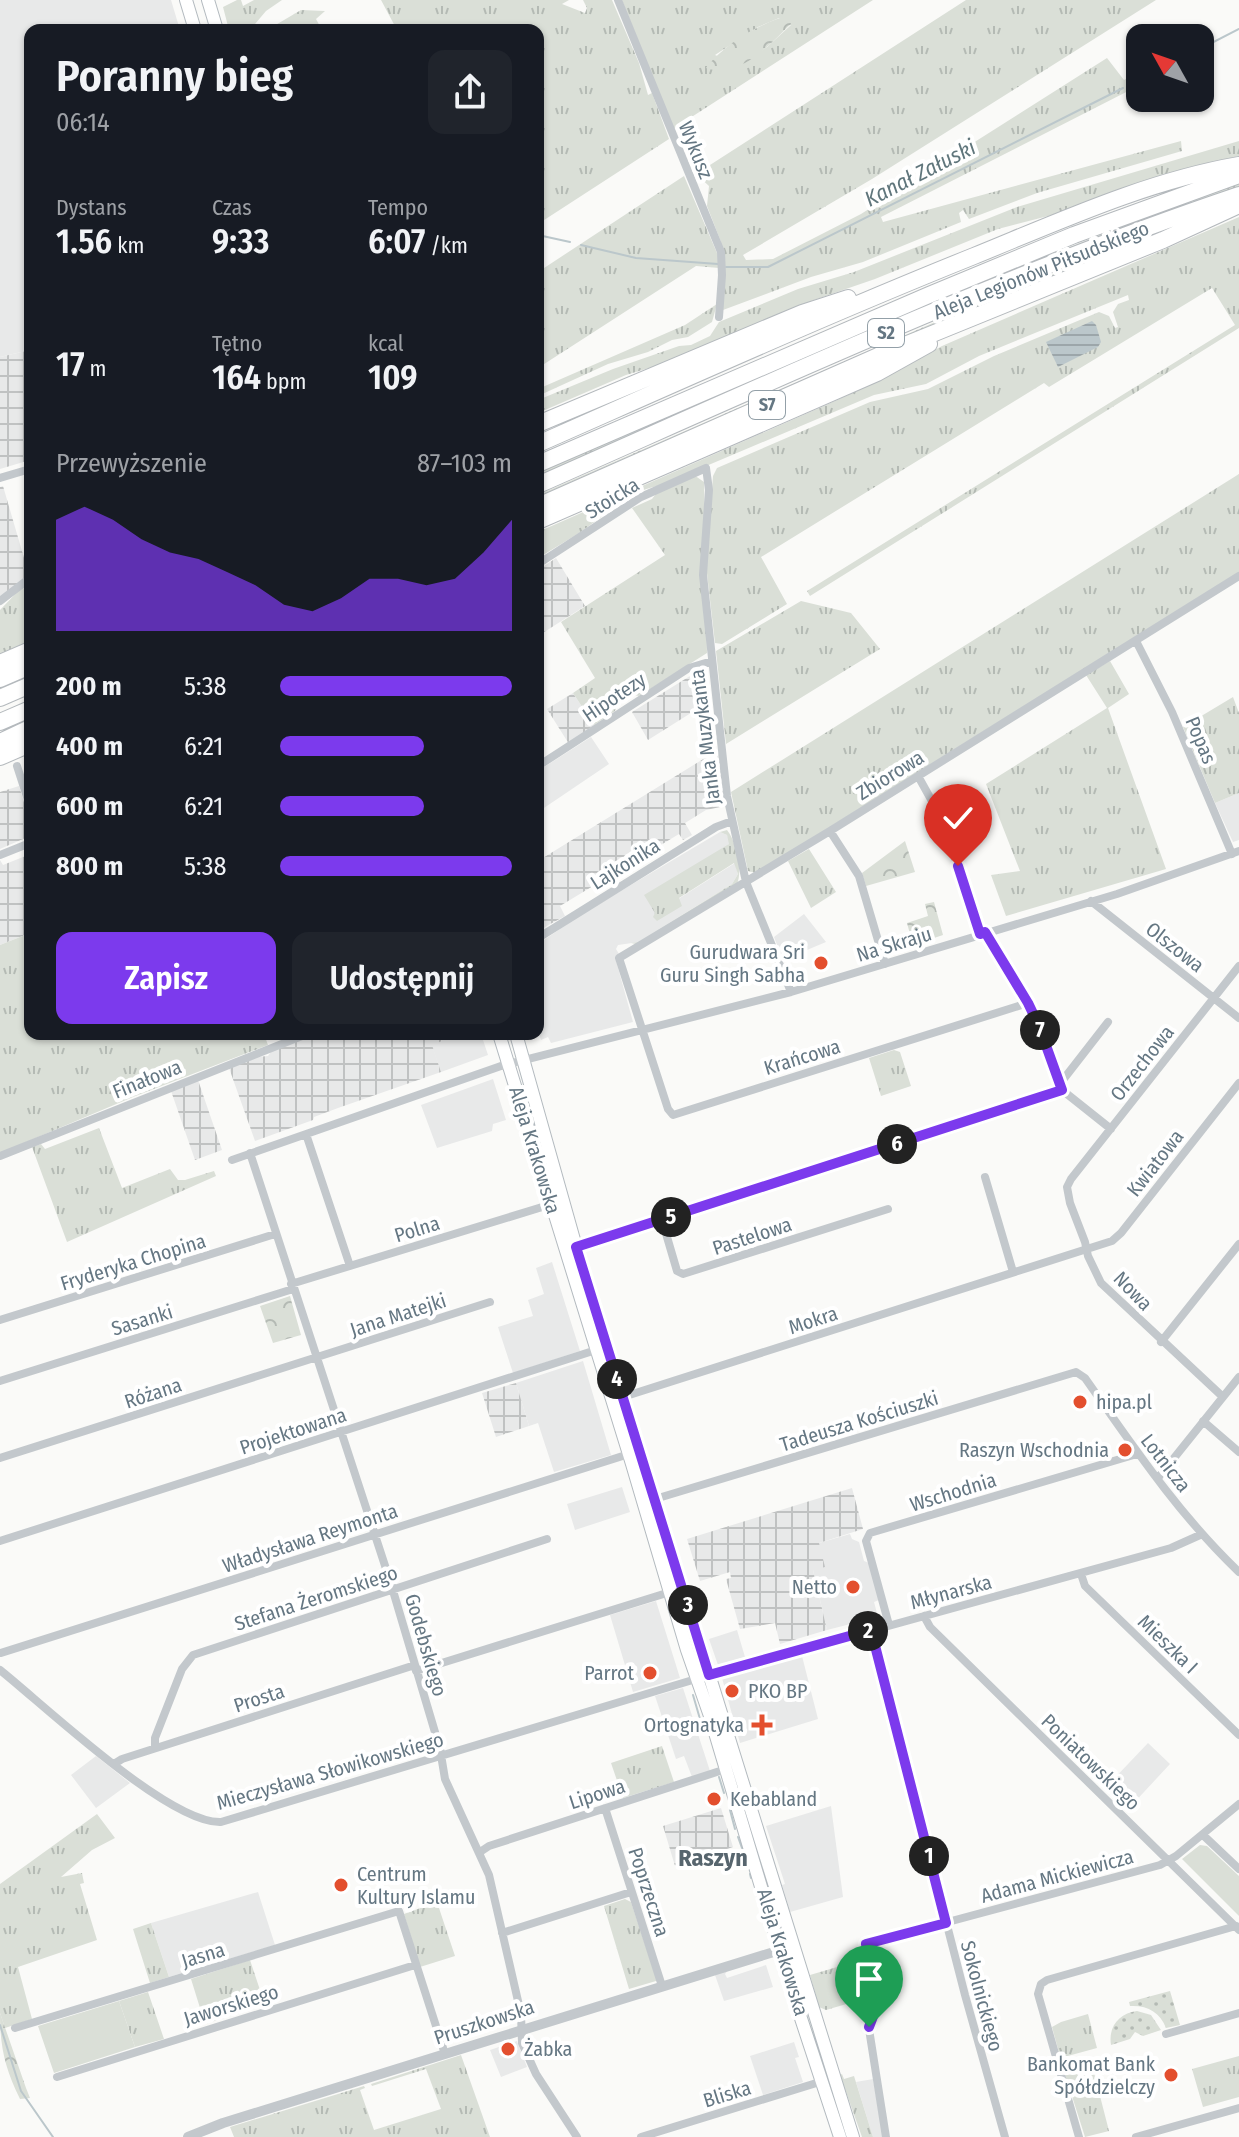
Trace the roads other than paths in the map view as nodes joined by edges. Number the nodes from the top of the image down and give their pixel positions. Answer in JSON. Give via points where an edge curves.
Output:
{"nodes":[{"id":1,"x":186,"y":0,"type":"edge"},
{"id":2,"x":208,"y":0,"type":"edge"},
{"id":3,"x":618,"y":0,"type":"edge"},
{"id":4,"x":193,"y":24,"type":"edge"},
{"id":5,"x":215,"y":24,"type":"edge"},
{"id":6,"x":1239,"y":165,"type":"edge"},
{"id":7,"x":1239,"y":175,"type":"edge"},
{"id":8,"x":1239,"y":195,"type":"edge"},
{"id":9,"x":1239,"y":205,"type":"edge"},
{"id":10,"x":908,"y":283,"type":"junction"},
{"id":11,"x":997,"y":306,"type":"junction"},
{"id":12,"x":719,"y":317,"type":"dead end"},
{"id":13,"x":544,"y":421,"type":"edge"},
{"id":14,"x":544,"y":441,"type":"edge"},
{"id":15,"x":544,"y":461,"type":"edge"},
{"id":16,"x":706,"y":468,"type":"joint"},
{"id":17,"x":24,"y":471,"type":"edge"},
{"id":18,"x":0,"y":478,"type":"edge"},
{"id":19,"x":544,"y":482,"type":"edge"},
{"id":20,"x":544,"y":503,"type":"edge"},
{"id":21,"x":544,"y":518,"type":"edge"},
{"id":22,"x":544,"y":560,"type":"edge"},
{"id":23,"x":1239,"y":576,"type":"edge"},
{"id":24,"x":24,"y":583,"type":"edge"},
{"id":25,"x":0,"y":601,"type":"edge"},
{"id":26,"x":1136,"y":641,"type":"junction"},
{"id":27,"x":24,"y":653,"type":"edge"},
{"id":28,"x":712,"y":661,"type":"junction"},
{"id":29,"x":0,"y":663,"type":"edge"},
{"id":30,"x":24,"y":669,"type":"edge"},
{"id":31,"x":0,"y":679,"type":"edge"},
{"id":32,"x":24,"y":688,"type":"edge"},
{"id":33,"x":0,"y":698,"type":"edge"},
{"id":34,"x":24,"y":712,"type":"edge"},
{"id":35,"x":0,"y":722,"type":"edge"},
{"id":36,"x":24,"y":731,"type":"edge"},
{"id":37,"x":0,"y":742,"type":"edge"},
{"id":38,"x":24,"y":747,"type":"edge"},
{"id":39,"x":0,"y":757,"type":"edge"},
{"id":40,"x":544,"y":762,"type":"edge"},
{"id":41,"x":17,"y":766,"type":"dead end"},
{"id":42,"x":918,"y":776,"type":"junction"},
{"id":43,"x":24,"y":788,"type":"edge"},
{"id":44,"x":732,"y":821,"type":"junction"},
{"id":45,"x":830,"y":831,"type":"junction"},
{"id":46,"x":24,"y":845,"type":"edge"},
{"id":47,"x":1236,"y":853,"type":"edge"},
{"id":48,"x":0,"y":855,"type":"edge"},
{"id":49,"x":746,"y":882,"type":"junction"},
{"id":50,"x":1091,"y":901,"type":"junction"},
{"id":51,"x":982,"y":933,"type":"junction"},
{"id":52,"x":544,"y":934,"type":"edge"},
{"id":53,"x":885,"y":964,"type":"junction"},
{"id":54,"x":1239,"y":966,"type":"edge"},
{"id":55,"x":791,"y":992,"type":"junction"},
{"id":56,"x":1213,"y":997,"type":"junction"},
{"id":57,"x":1028,"y":1003,"type":"junction"},
{"id":58,"x":1239,"y":1018,"type":"edge"},
{"id":59,"x":1108,"y":1022,"type":"dead end"},
{"id":60,"x":642,"y":1030,"type":"junction"},
{"id":61,"x":292,"y":1040,"type":"edge"},
{"id":62,"x":501,"y":1040,"type":"edge"},
{"id":63,"x":518,"y":1040,"type":"edge"},
{"id":64,"x":523,"y":1061,"type":"junction"},
{"id":65,"x":508,"y":1064,"type":"junction"},
{"id":66,"x":1239,"y":1083,"type":"edge"},
{"id":67,"x":1060,"y":1087,"type":"junction"},
{"id":68,"x":1111,"y":1129,"type":"junction"},
{"id":69,"x":306,"y":1134,"type":"junction"},
{"id":70,"x":250,"y":1153,"type":"junction"},
{"id":71,"x":0,"y":1156,"type":"edge"},
{"id":72,"x":232,"y":1160,"type":"dead end"},
{"id":73,"x":985,"y":1177,"type":"dead end"},
{"id":74,"x":1071,"y":1179,"type":"joint"},
{"id":75,"x":552,"y":1204,"type":"junction"},
{"id":76,"x":888,"y":1209,"type":"dead end"},
{"id":77,"x":662,"y":1220,"type":"junction"},
{"id":78,"x":275,"y":1234,"type":"junction"},
{"id":79,"x":1239,"y":1244,"type":"edge"},
{"id":80,"x":576,"y":1247,"type":"junction"},
{"id":81,"x":1087,"y":1249,"type":"junction"},
{"id":82,"x":350,"y":1266,"type":"junction"},
{"id":83,"x":1013,"y":1272,"type":"junction"},
{"id":84,"x":292,"y":1286,"type":"junction"},
{"id":85,"x":490,"y":1302,"type":"dead end"},
{"id":86,"x":0,"y":1320,"type":"edge"},
{"id":87,"x":1161,"y":1342,"type":"junction"},
{"id":88,"x":596,"y":1350,"type":"junction"},
{"id":89,"x":316,"y":1358,"type":"junction"},
{"id":90,"x":1071,"y":1372,"type":"joint"},
{"id":91,"x":1239,"y":1377,"type":"edge"},
{"id":92,"x":0,"y":1381,"type":"edge"},
{"id":93,"x":623,"y":1397,"type":"junction"},
{"id":94,"x":1223,"y":1397,"type":"junction"},
{"id":95,"x":1203,"y":1421,"type":"junction"},
{"id":96,"x":340,"y":1433,"type":"junction"},
{"id":97,"x":1239,"y":1452,"type":"edge"},
{"id":98,"x":629,"y":1454,"type":"junction"},
{"id":99,"x":1137,"y":1454,"type":"junction"},
{"id":100,"x":0,"y":1458,"type":"edge"},
{"id":101,"x":1158,"y":1478,"type":"junction"},
{"id":102,"x":655,"y":1499,"type":"junction"},
{"id":103,"x":374,"y":1534,"type":"junction"},
{"id":104,"x":1200,"y":1535,"type":"junction"},
{"id":105,"x":547,"y":1539,"type":"dead end"},
{"id":106,"x":0,"y":1541,"type":"edge"},
{"id":107,"x":1239,"y":1572,"type":"edge"},
{"id":108,"x":1081,"y":1574,"type":"junction"},
{"id":109,"x":393,"y":1591,"type":"junction"},
{"id":110,"x":670,"y":1592,"type":"junction"},
{"id":111,"x":924,"y":1616,"type":"junction"},
{"id":112,"x":889,"y":1625,"type":"junction"},
{"id":113,"x":871,"y":1630,"type":"junction"},
{"id":114,"x":1,"y":1653,"type":"edge"},
{"id":115,"x":416,"y":1668,"type":"junction"},
{"id":116,"x":0,"y":1670,"type":"edge"},
{"id":117,"x":703,"y":1677,"type":"junction"},
{"id":118,"x":1239,"y":1735,"type":"edge"},
{"id":119,"x":155,"y":1748,"type":"junction"},
{"id":120,"x":440,"y":1756,"type":"junction"},
{"id":121,"x":114,"y":1764,"type":"junction"},
{"id":122,"x":726,"y":1769,"type":"junction"},
{"id":123,"x":1239,"y":1804,"type":"edge"},
{"id":124,"x":605,"y":1808,"type":"junction"},
{"id":125,"x":1203,"y":1835,"type":"junction"},
{"id":126,"x":480,"y":1852,"type":"junction"},
{"id":127,"x":1169,"y":1861,"type":"junction"},
{"id":128,"x":1239,"y":1869,"type":"edge"},
{"id":129,"x":631,"y":1892,"type":"junction"},
{"id":130,"x":946,"y":1923,"type":"junction"},
{"id":131,"x":1237,"y":1928,"type":"edge"},
{"id":132,"x":502,"y":1933,"type":"junction"},
{"id":133,"x":786,"y":1948,"type":"junction"},
{"id":134,"x":415,"y":1965,"type":"junction"},
{"id":135,"x":662,"y":1986,"type":"junction"},
{"id":136,"x":1239,"y":2013,"type":"edge"},
{"id":137,"x":15,"y":2028,"type":"dead end"},
{"id":138,"x":522,"y":2030,"type":"junction"},
{"id":139,"x":1166,"y":2034,"type":"dead end"},
{"id":140,"x":445,"y":2054,"type":"junction"},
{"id":141,"x":57,"y":2077,"type":"dead end"},
{"id":142,"x":823,"y":2081,"type":"junction"},
{"id":143,"x":1239,"y":2108,"type":"edge"},
{"id":144,"x":188,"y":2137,"type":"edge"},
{"id":145,"x":577,"y":2137,"type":"edge"},
{"id":146,"x":641,"y":2137,"type":"edge"},
{"id":147,"x":840,"y":2137,"type":"edge"},
{"id":148,"x":853,"y":2137,"type":"edge"},
{"id":149,"x":886,"y":2137,"type":"edge"},
{"id":150,"x":1005,"y":2137,"type":"edge"},
{"id":151,"x":1079,"y":2137,"type":"edge"},
{"id":152,"x":1136,"y":2137,"type":"edge"}],
"edges":[{"from":1,"to":4,"type":"main road"},
{"from":2,"to":5,"type":"main road"},
{"from":3,"to":12,"type":"street","name":"Wykusz","via":[[721,252]]},
{"from":6,"to":10,"type":"highway","via":[[1107,202]]},
{"from":7,"to":15,"type":"highway","name":"Aleja Legionów Piłsudskiego","number":"S2","via":[[1059,241]]},
{"from":8,"to":19,"type":"highway","name":"Aleja Legionów Piłsudskiego","number":"S2","via":[[988,289]]},
{"from":9,"to":11,"type":"highway","number":"S7"},
{"from":10,"to":13,"type":"highway","via":[[802,313]]},
{"from":10,"to":14,"type":"highway"},
{"from":11,"to":20,"type":"highway","number":"S7"},
{"from":11,"to":21,"type":"highway","via":[[877,373]]},
{"from":16,"to":22,"type":"street","name":"Stoicka","via":[[641,497]]},
{"from":16,"to":28,"type":"street","name":"Janka Muzykanta","via":[[703,575]]},
{"from":17,"to":18,"type":"street"},
{"from":23,"to":26,"type":"street","name":"Zbiorowa"},
{"from":24,"to":25,"type":"street"},
{"from":26,"to":42,"type":"street","name":"Zbiorowa"},
{"from":26,"to":47,"type":"street","name":"Popas"},
{"from":27,"to":29,"type":"highway"},
{"from":28,"to":40,"type":"street","name":"Hipotezy","via":[[689,668]]},
{"from":28,"to":44,"type":"street","name":"Janka Muzykanta"},
{"from":30,"to":31,"type":"highway"},
{"from":32,"to":33,"type":"highway"},
{"from":34,"to":35,"type":"highway"},
{"from":36,"to":37,"type":"highway"},
{"from":38,"to":39,"type":"highway"},
{"from":41,"to":43,"type":"street"},
{"from":42,"to":45,"type":"street","name":"Zbiorowa"},
{"from":42,"to":51,"type":"street","via":[[943,821]]},
{"from":44,"to":49,"type":"street","name":"Janka Muzykanta"},
{"from":44,"to":52,"type":"street","name":"Lajkonika"},
{"from":45,"to":49,"type":"street","name":"Zbiorowa"},
{"from":45,"to":53,"type":"street","via":[[859,876]]},
{"from":46,"to":48,"type":"street"},
{"from":47,"to":50,"type":"street","name":"Na Skraju"},
{"from":49,"to":55,"type":"street","name":"Janka Muzykanta"},
{"from":49,"to":60,"type":"street","name":"Zbiorowa","via":[[619,958]]},
{"from":50,"to":51,"type":"street","name":"Na Skraju"},
{"from":50,"to":56,"type":"street","name":"Olszowa"},
{"from":51,"to":53,"type":"street","name":"Na Skraju"},
{"from":51,"to":57,"type":"street"},
{"from":53,"to":55,"type":"street","name":"Na Skraju"},
{"from":54,"to":56,"type":"street","name":"Orzechowa"},
{"from":55,"to":60,"type":"street","name":"Na Skraju"},
{"from":56,"to":58,"type":"street","name":"Olszowa"},
{"from":56,"to":68,"type":"street","name":"Orzechowa"},
{"from":57,"to":60,"type":"street","name":"Krańcowa","via":[[673,1115]]},
{"from":57,"to":67,"type":"street"},
{"from":59,"to":67,"type":"street"},
{"from":60,"to":64,"type":"street","name":"Na Skraju"},
{"from":61,"to":71,"type":"street","name":"Finałowa"},
{"from":62,"to":65,"type":"main road","name":"Aleja Krakowska"},
{"from":63,"to":64,"type":"main road","name":"Aleja Krakowska"},
{"from":64,"to":65,"type":"street","name":"Na Skraju"},
{"from":64,"to":80,"type":"main road","name":"Aleja Krakowska"},
{"from":65,"to":69,"type":"street","name":"Na Skraju"},
{"from":65,"to":75,"type":"main road","name":"Aleja Krakowska"},
{"from":66,"to":81,"type":"street","name":"Kwiatowa","via":[[1121,1233]]},
{"from":67,"to":68,"type":"street"},
{"from":67,"to":77,"type":"street"},
{"from":68,"to":74,"type":"street","name":"Orzechowa"},
{"from":69,"to":70,"type":"street","name":"Na Skraju"},
{"from":69,"to":82,"type":"street"},
{"from":70,"to":72,"type":"street","name":"Na Skraju"},
{"from":70,"to":78,"type":"street","name":"Godebskiego"},
{"from":73,"to":83,"type":"street"},
{"from":74,"to":81,"type":"street","name":"Nowa","via":[[1067,1194]]},
{"from":75,"to":82,"type":"street","name":"Polna"},
{"from":75,"to":88,"type":"main road","name":"Aleja Krakowska"},
{"from":76,"to":77,"type":"street","name":"Pastelowa","via":[[683,1274],[677,1271]]},
{"from":77,"to":80,"type":"street"},
{"from":78,"to":84,"type":"street","name":"Godebskiego"},
{"from":78,"to":86,"type":"street","name":"Fryderyka Chopina"},
{"from":79,"to":87,"type":"street"},
{"from":80,"to":93,"type":"main road","name":"Aleja Krakowska"},
{"from":81,"to":83,"type":"street","name":"Mokra"},
{"from":81,"to":87,"type":"street","name":"Nowa","via":[[1101,1283]]},
{"from":82,"to":84,"type":"street","name":"Polna"},
{"from":83,"to":93,"type":"street","name":"Mokra"},
{"from":84,"to":89,"type":"street","name":"Godebskiego"},
{"from":84,"to":92,"type":"street","name":"Sasanki"},
{"from":85,"to":89,"type":"street","name":"Jana Matejki"},
{"from":87,"to":94,"type":"street","name":"Nowa"},
{"from":88,"to":96,"type":"street","name":"Projektowana"},
{"from":88,"to":98,"type":"main road","name":"Aleja Krakowska"},
{"from":89,"to":96,"type":"street","name":"Godebskiego"},
{"from":89,"to":100,"type":"street","name":"Różana"},
{"from":90,"to":99,"type":"street","name":"Lotnicza","via":[[1085,1378]]},
{"from":90,"to":102,"type":"street","name":"Tadeusza Kościuszki"},
{"from":91,"to":94,"type":"street"},
{"from":93,"to":102,"type":"main road","name":"Aleja Krakowska"},
{"from":94,"to":95,"type":"street"},
{"from":95,"to":97,"type":"street"},
{"from":95,"to":101,"type":"street"},
{"from":96,"to":103,"type":"street","name":"Godebskiego"},
{"from":96,"to":106,"type":"street","name":"Projektowana"},
{"from":98,"to":103,"type":"street","name":"Władysława Reymonta"},
{"from":98,"to":110,"type":"main road","name":"Aleja Krakowska"},
{"from":99,"to":101,"type":"street","name":"Lotnicza"},
{"from":99,"to":112,"type":"street","name":"Wschodnia","via":[[870,1533],[866,1541]]},
{"from":101,"to":104,"type":"street","name":"Lotnicza"},
{"from":102,"to":117,"type":"main road","name":"Aleja Krakowska"},
{"from":103,"to":109,"type":"street","name":"Godebskiego"},
{"from":103,"to":114,"type":"street","name":"Władysława Reymonta"},
{"from":104,"to":107,"type":"street","name":"Lotnicza"},
{"from":104,"to":108,"type":"street","name":"Młynarska"},
{"from":105,"to":109,"type":"street","name":"Stefana Żeromskiego"},
{"from":108,"to":111,"type":"street","name":"Młynarska"},
{"from":108,"to":118,"type":"street","name":"Mieszka I","via":[[1085,1586]]},
{"from":109,"to":115,"type":"street","name":"Godebskiego"},
{"from":109,"to":119,"type":"street","name":"Stefana Żeromskiego","via":[[193,1655],[182,1669]]},
{"from":110,"to":115,"type":"street","name":"Prosta"},
{"from":110,"to":117,"type":"main road","name":"Aleja Krakowska"},
{"from":111,"to":112,"type":"street","name":"Młynarska"},
{"from":111,"to":127,"type":"street","name":"Poniatowskiego"},
{"from":112,"to":113,"type":"street","name":"Młynarska"},
{"from":113,"to":117,"type":"street","name":"Młynarska"},
{"from":113,"to":130,"type":"street","name":"Sokolnickiego"},
{"from":115,"to":119,"type":"street","name":"Prosta"},
{"from":115,"to":120,"type":"street","name":"Godebskiego"},
{"from":116,"to":121,"type":"street","name":"Mieczysława Słowikowskiego"},
{"from":117,"to":120,"type":"street","name":"Mieczysława Słowikowskiego"},
{"from":117,"to":122,"type":"main road","name":"Aleja Krakowska"},
{"from":117,"to":133,"type":"main road","name":"Aleja Krakowska"},
{"from":119,"to":121,"type":"street","name":"Prosta"},
{"from":120,"to":121,"type":"street","name":"Mieczysława Słowikowskiego","via":[[220,1822],[202,1819],[161,1798]]},
{"from":120,"to":126,"type":"street","name":"Godebskiego","via":[[445,1779]]},
{"from":122,"to":124,"type":"street","name":"Lipowa"},
{"from":122,"to":133,"type":"main road","name":"Aleja Krakowska"},
{"from":123,"to":125,"type":"street","name":"Adama Mickiewicza"},
{"from":124,"to":126,"type":"street","name":"Lipowa"},
{"from":124,"to":129,"type":"street","name":"Poprzeczna"},
{"from":125,"to":127,"type":"street","name":"Adama Mickiewicza"},
{"from":125,"to":128,"type":"street"},
{"from":126,"to":132,"type":"street","name":"Godebskiego"},
{"from":127,"to":130,"type":"street","name":"Adama Mickiewicza"},
{"from":127,"to":131,"type":"street","name":"Poniatowskiego"},
{"from":129,"to":132,"type":"street"},
{"from":129,"to":135,"type":"street","name":"Poprzeczna"},
{"from":130,"to":149,"type":"street","name":"Adama Mickiewicza","via":[[866,1944],[877,2006],[869,2029]]},
{"from":130,"to":150,"type":"street","name":"Sokolnickiego"},
{"from":131,"to":151,"type":"street","via":[[1041,1984],[1038,1994]]},
{"from":132,"to":138,"type":"street","name":"Godebskiego"},
{"from":133,"to":135,"type":"street","name":"Pruszkowska"},
{"from":133,"to":142,"type":"main road","name":"Aleja Krakowska"},
{"from":133,"to":148,"type":"main road","name":"Aleja Krakowska"},
{"from":134,"to":137,"type":"street","name":"Jasna","via":[[399,1911]]},
{"from":134,"to":140,"type":"street"},
{"from":134,"to":141,"type":"street","name":"Jaworskiego"},
{"from":135,"to":138,"type":"street","name":"Pruszkowska"},
{"from":136,"to":139,"type":"street"},
{"from":138,"to":140,"type":"street","name":"Pruszkowska"},
{"from":138,"to":145,"type":"street","name":"Godebskiego","via":[[536,2074]]},
{"from":140,"to":144,"type":"street","name":"Pruszkowska"},
{"from":142,"to":146,"type":"street","name":"Bliska"},
{"from":142,"to":147,"type":"main road","name":"Aleja Krakowska"},
{"from":143,"to":152,"type":"street"}]}
